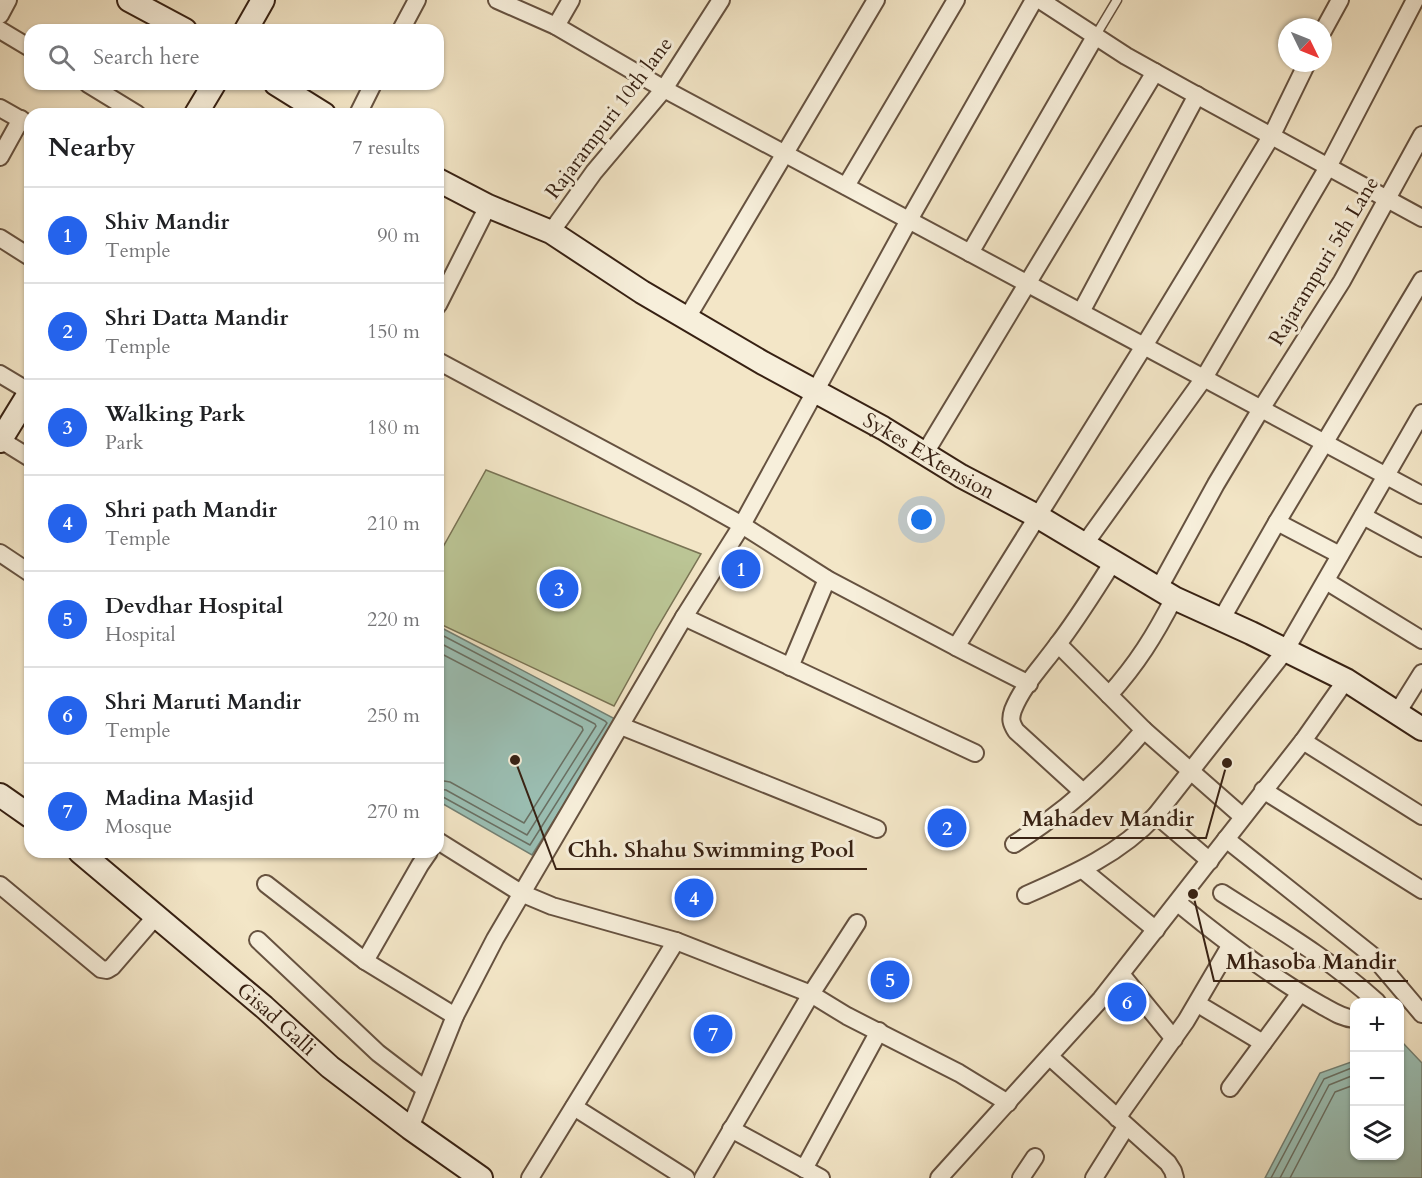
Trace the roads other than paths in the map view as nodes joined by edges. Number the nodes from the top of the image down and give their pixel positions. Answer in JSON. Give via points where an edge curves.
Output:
{"nodes":[{"id":1,"x":8,"y":0,"type":"edge"},
{"id":2,"x":129,"y":0,"type":"edge"},
{"id":3,"x":263,"y":0,"type":"edge"},
{"id":4,"x":417,"y":0,"type":"edge"},
{"id":5,"x":497,"y":0,"type":"edge"},
{"id":6,"x":571,"y":0,"type":"edge"},
{"id":7,"x":721,"y":0,"type":"edge"},
{"id":8,"x":876,"y":0,"type":"edge"},
{"id":9,"x":956,"y":0,"type":"edge"},
{"id":10,"x":1034,"y":0,"type":"edge"},
{"id":11,"x":1040,"y":0,"type":"edge"},
{"id":12,"x":1117,"y":0,"type":"edge"},
{"id":13,"x":1340,"y":0,"type":"edge"},
{"id":14,"x":1415,"y":0,"type":"edge"},
{"id":15,"x":0,"y":15,"type":"edge"},
{"id":16,"x":1330,"y":18,"type":"edge"},
{"id":17,"x":174,"y":24,"type":"edge"},
{"id":18,"x":249,"y":24,"type":"edge"},
{"id":19,"x":404,"y":24,"type":"edge"},
{"id":20,"x":556,"y":26,"type":"junction"},
{"id":21,"x":0,"y":30,"type":"edge"},
{"id":22,"x":1096,"y":35,"type":"junction"},
{"id":23,"x":24,"y":44,"type":"edge"},
{"id":24,"x":1155,"y":72,"type":"junction"},
{"id":25,"x":1303,"y":72,"type":"edge"},
{"id":26,"x":664,"y":89,"type":"junction"},
{"id":27,"x":98,"y":90,"type":"edge"},
{"id":28,"x":210,"y":90,"type":"edge"},
{"id":29,"x":286,"y":90,"type":"edge"},
{"id":30,"x":370,"y":90,"type":"edge"},
{"id":31,"x":1197,"y":95,"type":"junction"},
{"id":32,"x":0,"y":108,"type":"edge"},
{"id":33,"x":127,"y":108,"type":"edge"},
{"id":34,"x":200,"y":108,"type":"edge"},
{"id":35,"x":314,"y":108,"type":"edge"},
{"id":36,"x":361,"y":108,"type":"edge"},
{"id":37,"x":24,"y":121,"type":"edge"},
{"id":38,"x":24,"y":123,"type":"edge"},
{"id":39,"x":1272,"y":135,"type":"junction"},
{"id":40,"x":1422,"y":135,"type":"edge"},
{"id":41,"x":785,"y":154,"type":"junction"},
{"id":42,"x":0,"y":157,"type":"edge"},
{"id":43,"x":1328,"y":167,"type":"junction"},
{"id":44,"x":444,"y":183,"type":"edge"},
{"id":45,"x":846,"y":186,"type":"junction"},
{"id":46,"x":1387,"y":200,"type":"junction"},
{"id":47,"x":488,"y":206,"type":"junction"},
{"id":48,"x":1422,"y":218,"type":"edge"},
{"id":49,"x":909,"y":220,"type":"junction"},
{"id":50,"x":551,"y":232,"type":"junction"},
{"id":51,"x":0,"y":238,"type":"edge"},
{"id":52,"x":24,"y":253,"type":"edge"},
{"id":53,"x":970,"y":253,"type":"junction"},
{"id":54,"x":1422,"y":280,"type":"edge"},
{"id":55,"x":1027,"y":283,"type":"junction"},
{"id":56,"x":444,"y":293,"type":"edge"},
{"id":57,"x":1081,"y":312,"type":"junction"},
{"id":58,"x":687,"y":318,"type":"junction"},
{"id":59,"x":1144,"y":346,"type":"junction"},
{"id":60,"x":444,"y":364,"type":"edge"},
{"id":61,"x":0,"y":374,"type":"edge"},
{"id":62,"x":1204,"y":378,"type":"junction"},
{"id":63,"x":24,"y":388,"type":"edge"},
{"id":64,"x":816,"y":391,"type":"junction"},
{"id":65,"x":24,"y":402,"type":"edge"},
{"id":66,"x":1261,"y":409,"type":"junction"},
{"id":67,"x":1422,"y":413,"type":"edge"},
{"id":68,"x":0,"y":441,"type":"edge"},
{"id":69,"x":1324,"y":442,"type":"junction"},
{"id":70,"x":925,"y":453,"type":"junction"},
{"id":71,"x":24,"y":455,"type":"edge"},
{"id":72,"x":1386,"y":475,"type":"junction"},
{"id":73,"x":1422,"y":495,"type":"edge"},
{"id":74,"x":1037,"y":516,"type":"junction"},
{"id":75,"x":1363,"y":516,"type":"junction"},
{"id":76,"x":1277,"y":522,"type":"junction"},
{"id":77,"x":742,"y":525,"type":"junction"},
{"id":78,"x":1084,"y":545,"type":"junction"},
{"id":79,"x":1422,"y":548,"type":"edge"},
{"id":80,"x":0,"y":553,"type":"edge"},
{"id":81,"x":1340,"y":555,"type":"junction"},
{"id":82,"x":1113,"y":562,"type":"junction"},
{"id":83,"x":24,"y":569,"type":"edge"},
{"id":84,"x":827,"y":579,"type":"junction"},
{"id":85,"x":1326,"y":581,"type":"junction"},
{"id":86,"x":1167,"y":593,"type":"junction"},
{"id":87,"x":684,"y":617,"type":"junction"},
{"id":88,"x":1221,"y":620,"type":"junction"},
{"id":89,"x":1422,"y":640,"type":"edge"},
{"id":90,"x":1058,"y":644,"type":"junction"},
{"id":91,"x":956,"y":647,"type":"junction"},
{"id":92,"x":1285,"y":651,"type":"junction"},
{"id":93,"x":790,"y":666,"type":"junction"},
{"id":94,"x":1422,"y":673,"type":"edge"},
{"id":95,"x":1346,"y":680,"type":"junction"},
{"id":96,"x":1029,"y":684,"type":"junction"},
{"id":97,"x":1109,"y":695,"type":"junction"},
{"id":98,"x":1397,"y":713,"type":"junction"},
{"id":99,"x":621,"y":726,"type":"junction"},
{"id":100,"x":1422,"y":729,"type":"edge"},
{"id":101,"x":1144,"y":730,"type":"junction"},
{"id":102,"x":1303,"y":741,"type":"junction"},
{"id":103,"x":975,"y":753,"type":"dead end"},
{"id":104,"x":1190,"y":770,"type":"junction"},
{"id":105,"x":1263,"y":790,"type":"junction"},
{"id":106,"x":1083,"y":792,"type":"junction"},
{"id":107,"x":1,"y":799,"type":"edge"},
{"id":108,"x":24,"y":812,"type":"edge"},
{"id":109,"x":1156,"y":815,"type":"junction"},
{"id":110,"x":1422,"y":816,"type":"edge"},
{"id":111,"x":1243,"y":817,"type":"junction"},
{"id":112,"x":877,"y":829,"type":"dead end"},
{"id":113,"x":1226,"y":839,"type":"junction"},
{"id":114,"x":1014,"y":844,"type":"dead end"},
{"id":115,"x":444,"y":845,"type":"edge"},
{"id":116,"x":87,"y":858,"type":"edge"},
{"id":117,"x":425,"y":858,"type":"edge"},
{"id":118,"x":1210,"y":861,"type":"junction"},
{"id":119,"x":1083,"y":870,"type":"junction"},
{"id":120,"x":266,"y":884,"type":"dead end"},
{"id":121,"x":0,"y":885,"type":"edge"},
{"id":122,"x":1422,"y":890,"type":"edge"},
{"id":123,"x":1222,"y":893,"type":"dead end"},
{"id":124,"x":521,"y":894,"type":"junction"},
{"id":125,"x":1026,"y":895,"type":"dead end"},
{"id":126,"x":1178,"y":903,"type":"junction"},
{"id":127,"x":156,"y":916,"type":"junction"},
{"id":128,"x":857,"y":923,"type":"dead end"},
{"id":129,"x":1156,"y":930,"type":"junction"},
{"id":130,"x":258,"y":940,"type":"dead end"},
{"id":131,"x":676,"y":941,"type":"junction"},
{"id":132,"x":1230,"y":946,"type":"junction"},
{"id":133,"x":365,"y":962,"type":"junction"},
{"id":134,"x":1121,"y":974,"type":"junction"},
{"id":135,"x":1400,"y":990,"type":"junction"},
{"id":136,"x":1300,"y":993,"type":"junction"},
{"id":137,"x":811,"y":994,"type":"junction"},
{"id":138,"x":1373,"y":998,"type":"edge"},
{"id":139,"x":1389,"y":998,"type":"edge"},
{"id":140,"x":1197,"y":1004,"type":"junction"},
{"id":141,"x":1422,"y":1014,"type":"edge"},
{"id":142,"x":454,"y":1016,"type":"junction"},
{"id":143,"x":1350,"y":1019,"type":"edge"},
{"id":144,"x":879,"y":1032,"type":"junction"},
{"id":145,"x":1174,"y":1039,"type":"junction"},
{"id":146,"x":1263,"y":1043,"type":"junction"},
{"id":147,"x":1050,"y":1057,"type":"junction"},
{"id":148,"x":1230,"y":1088,"type":"dead end"},
{"id":149,"x":425,"y":1089,"type":"junction"},
{"id":150,"x":1008,"y":1103,"type":"junction"},
{"id":151,"x":574,"y":1107,"type":"junction"},
{"id":152,"x":1121,"y":1122,"type":"junction"},
{"id":153,"x":410,"y":1128,"type":"junction"},
{"id":154,"x":731,"y":1129,"type":"junction"},
{"id":155,"x":1035,"y":1157,"type":"dead end"},
{"id":156,"x":804,"y":1169,"type":"junction"},
{"id":157,"x":481,"y":1178,"type":"edge"},
{"id":158,"x":530,"y":1178,"type":"edge"},
{"id":159,"x":686,"y":1178,"type":"edge"},
{"id":160,"x":703,"y":1178,"type":"edge"},
{"id":161,"x":821,"y":1178,"type":"edge"},
{"id":162,"x":939,"y":1178,"type":"edge"},
{"id":163,"x":1021,"y":1178,"type":"edge"},
{"id":164,"x":1094,"y":1178,"type":"edge"},
{"id":165,"x":1175,"y":1178,"type":"edge"}],
"edges":[{"from":1,"to":15,"type":"street"},
{"from":2,"to":17,"type":"street"},
{"from":3,"to":18,"type":"street"},
{"from":4,"to":19,"type":"street"},
{"from":5,"to":20,"type":"street"},
{"from":6,"to":20,"type":"street"},
{"from":7,"to":26,"type":"street","name":"Rajarampuri 10th lane"},
{"from":8,"to":41,"type":"street"},
{"from":9,"to":45,"type":"street"},
{"from":10,"to":49,"type":"street"},
{"from":11,"to":22,"type":"street"},
{"from":12,"to":22,"type":"lane"},
{"from":13,"to":16,"type":"street"},
{"from":14,"to":43,"type":"street"},
{"from":20,"to":26,"type":"street"},
{"from":21,"to":23,"type":"street"},
{"from":22,"to":24,"type":"street"},
{"from":22,"to":53,"type":"street"},
{"from":24,"to":31,"type":"street"},
{"from":24,"to":55,"type":"street"},
{"from":25,"to":39,"type":"street"},
{"from":26,"to":41,"type":"street"},
{"from":26,"to":50,"type":"street","name":"Rajarampuri 10th lane","via":[[594,172]]},
{"from":27,"to":33,"type":"street"},
{"from":28,"to":34,"type":"street"},
{"from":29,"to":35,"type":"street"},
{"from":30,"to":36,"type":"street"},
{"from":31,"to":39,"type":"street"},
{"from":31,"to":57,"type":"street"},
{"from":32,"to":37,"type":"street"},
{"from":38,"to":42,"type":"street"},
{"from":39,"to":43,"type":"street"},
{"from":39,"to":59,"type":"street"},
{"from":40,"to":46,"type":"street","name":"Rajarampuri 5th Lane"},
{"from":41,"to":45,"type":"street"},
{"from":41,"to":58,"type":"street"},
{"from":43,"to":46,"type":"street"},
{"from":43,"to":62,"type":"street"},
{"from":44,"to":47,"type":"street","name":"Sykes EXtension"},
{"from":45,"to":49,"type":"street"},
{"from":46,"to":48,"type":"street"},
{"from":46,"to":66,"type":"street","name":"Rajarampuri 5th Lane","via":[[1342,281]]},
{"from":47,"to":50,"type":"street","name":"Sykes EXtension"},
{"from":47,"to":56,"type":"street"},
{"from":49,"to":53,"type":"street"},
{"from":49,"to":64,"type":"street"},
{"from":50,"to":58,"type":"street","name":"Sykes EXtension"},
{"from":51,"to":52,"type":"street"},
{"from":53,"to":55,"type":"street"},
{"from":54,"to":69,"type":"street"},
{"from":55,"to":57,"type":"street"},
{"from":55,"to":70,"type":"street"},
{"from":57,"to":59,"type":"street"},
{"from":58,"to":64,"type":"street","name":"Sykes EXtension"},
{"from":59,"to":62,"type":"street"},
{"from":59,"to":74,"type":"street"},
{"from":60,"to":77,"type":"street"},
{"from":61,"to":63,"type":"street"},
{"from":62,"to":66,"type":"street"},
{"from":62,"to":78,"type":"street"},
{"from":64,"to":70,"type":"street","name":"Sykes EXtension"},
{"from":64,"to":77,"type":"street"},
{"from":65,"to":68,"type":"street"},
{"from":66,"to":69,"type":"street"},
{"from":66,"to":86,"type":"street","name":"Rajarampuri 5th Lane","via":[[1216,484]]},
{"from":67,"to":72,"type":"street"},
{"from":68,"to":71,"type":"street"},
{"from":69,"to":72,"type":"street"},
{"from":69,"to":76,"type":"street"},
{"from":70,"to":74,"type":"street","name":"Sykes EXtension"},
{"from":72,"to":73,"type":"street"},
{"from":72,"to":75,"type":"street"},
{"from":74,"to":78,"type":"street","name":"Sykes EXtension"},
{"from":74,"to":91,"type":"street"},
{"from":75,"to":79,"type":"street"},
{"from":75,"to":81,"type":"street"},
{"from":76,"to":81,"type":"street"},
{"from":76,"to":88,"type":"street"},
{"from":77,"to":84,"type":"street"},
{"from":77,"to":87,"type":"street"},
{"from":78,"to":82,"type":"street","name":"Sykes EXtension"},
{"from":80,"to":83,"type":"street"},
{"from":81,"to":85,"type":"street"},
{"from":82,"to":86,"type":"street","name":"Sykes EXtension"},
{"from":82,"to":90,"type":"street"},
{"from":84,"to":91,"type":"street"},
{"from":84,"to":93,"type":"street"},
{"from":85,"to":89,"type":"street"},
{"from":85,"to":92,"type":"street"},
{"from":86,"to":88,"type":"street","name":"Sykes EXtension"},
{"from":86,"to":97,"type":"street","name":"Rajarampuri 5th Lane","via":[[1155,636]]},
{"from":87,"to":93,"type":"street"},
{"from":87,"to":99,"type":"street"},
{"from":88,"to":92,"type":"street","name":"Sykes EXtension"},
{"from":90,"to":96,"type":"street"},
{"from":90,"to":97,"type":"street"},
{"from":91,"to":96,"type":"street"},
{"from":92,"to":95,"type":"street","name":"Sykes EXtension"},
{"from":92,"to":104,"type":"street"},
{"from":93,"to":103,"type":"street"},
{"from":94,"to":98,"type":"street"},
{"from":95,"to":98,"type":"street","name":"Sykes EXtension"},
{"from":95,"to":102,"type":"street"},
{"from":96,"to":106,"type":"street","via":[[1014,708],[1011,723]]},
{"from":97,"to":101,"type":"street"},
{"from":98,"to":100,"type":"street","name":"Sykes EXtension"},
{"from":99,"to":112,"type":"street"},
{"from":99,"to":124,"type":"street"},
{"from":101,"to":104,"type":"street"},
{"from":101,"to":106,"type":"street"},
{"from":102,"to":105,"type":"street"},
{"from":102,"to":110,"type":"street"},
{"from":104,"to":109,"type":"street"},
{"from":104,"to":111,"type":"street"},
{"from":105,"to":111,"type":"street"},
{"from":105,"to":122,"type":"street"},
{"from":106,"to":114,"type":"street"},
{"from":107,"to":108,"type":"street"},
{"from":109,"to":118,"type":"street"},
{"from":109,"to":119,"type":"street","via":[[1116,850]]},
{"from":111,"to":113,"type":"street"},
{"from":113,"to":118,"type":"street"},
{"from":113,"to":135,"type":"street","via":[[1372,956]]},
{"from":115,"to":124,"type":"street"},
{"from":116,"to":127,"type":"street","name":"Gisad Galli"},
{"from":117,"to":133,"type":"street"},
{"from":118,"to":126,"type":"street"},
{"from":119,"to":125,"type":"street"},
{"from":119,"to":129,"type":"street"},
{"from":120,"to":133,"type":"street"},
{"from":121,"to":127,"type":"street","via":[[101,969],[112,967]]},
{"from":123,"to":138,"type":"street","via":[[1327,961]]},
{"from":124,"to":131,"type":"street"},
{"from":124,"to":142,"type":"street"},
{"from":126,"to":129,"type":"street"},
{"from":126,"to":132,"type":"street"},
{"from":127,"to":153,"type":"street","name":"Gisad Galli","via":[[330,1067]]},
{"from":128,"to":137,"type":"street"},
{"from":129,"to":134,"type":"street"},
{"from":130,"to":149,"type":"street","via":[[378,1053]]},
{"from":131,"to":137,"type":"street"},
{"from":131,"to":151,"type":"street"},
{"from":132,"to":136,"type":"street"},
{"from":132,"to":140,"type":"street"},
{"from":133,"to":142,"type":"street"},
{"from":134,"to":145,"type":"street"},
{"from":134,"to":147,"type":"street"},
{"from":135,"to":139,"type":"street"},
{"from":135,"to":141,"type":"street"},
{"from":136,"to":143,"type":"street"},
{"from":136,"to":146,"type":"street"},
{"from":137,"to":144,"type":"street"},
{"from":137,"to":154,"type":"street"},
{"from":140,"to":145,"type":"street"},
{"from":140,"to":146,"type":"street"},
{"from":142,"to":149,"type":"street"},
{"from":144,"to":150,"type":"street"},
{"from":144,"to":156,"type":"street"},
{"from":145,"to":152,"type":"street"},
{"from":146,"to":148,"type":"street"},
{"from":147,"to":150,"type":"street"},
{"from":147,"to":152,"type":"street"},
{"from":149,"to":153,"type":"street"},
{"from":150,"to":162,"type":"street"},
{"from":151,"to":158,"type":"street"},
{"from":151,"to":159,"type":"street"},
{"from":152,"to":164,"type":"street"},
{"from":152,"to":165,"type":"street","via":[[1168,1163]]},
{"from":153,"to":157,"type":"street","name":"Gisad Galli"},
{"from":154,"to":156,"type":"street"},
{"from":154,"to":160,"type":"street"},
{"from":155,"to":163,"type":"street"},
{"from":156,"to":161,"type":"street"}]}
